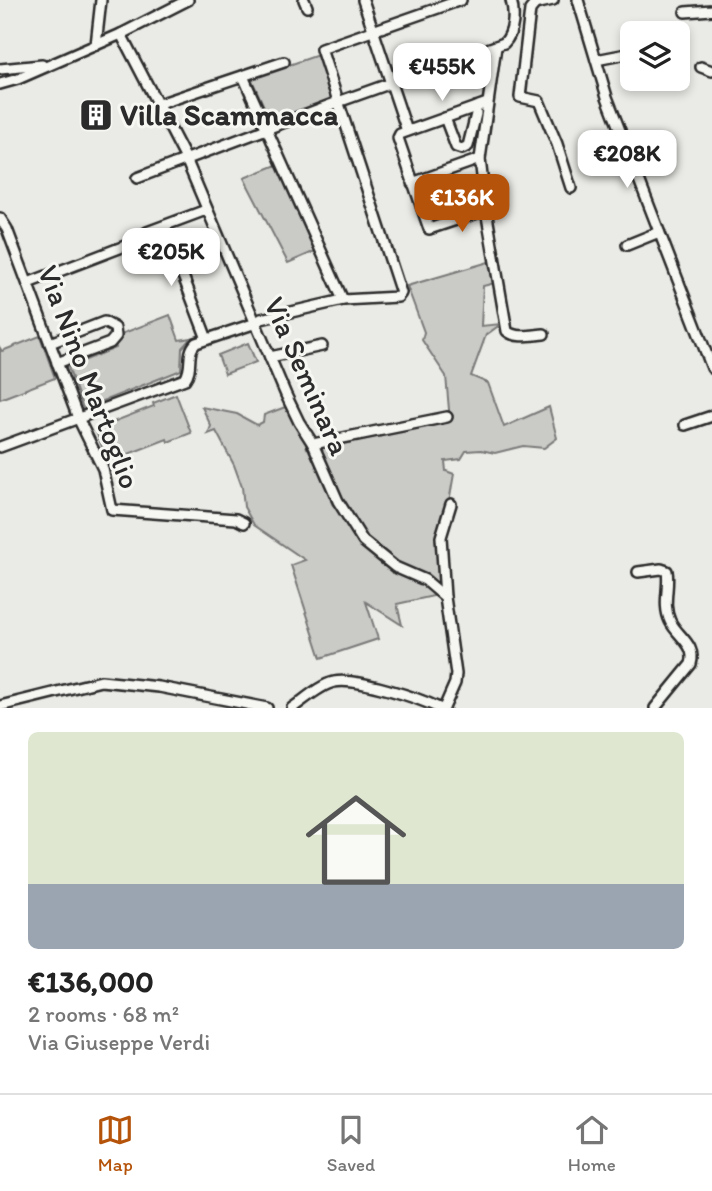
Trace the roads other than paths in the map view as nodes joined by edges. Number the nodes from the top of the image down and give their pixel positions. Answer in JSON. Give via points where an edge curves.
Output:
{"nodes":[{"id":1,"x":102,"y":0,"type":"edge"},
{"id":2,"x":188,"y":0,"type":"edge"},
{"id":3,"x":363,"y":0,"type":"edge"},
{"id":4,"x":461,"y":0,"type":"edge"},
{"id":5,"x":510,"y":0,"type":"edge"},
{"id":6,"x":553,"y":0,"type":"edge"},
{"id":7,"x":578,"y":0,"type":"edge"},
{"id":8,"x":712,"y":10,"type":"edge"},
{"id":9,"x":685,"y":12,"type":"dead end"},
{"id":10,"x":374,"y":30,"type":"junction"},
{"id":11,"x":121,"y":34,"type":"junction"},
{"id":12,"x":107,"y":40,"type":"junction"},
{"id":13,"x":96,"y":45,"type":"junction"},
{"id":14,"x":496,"y":47,"type":"junction"},
{"id":15,"x":620,"y":55,"type":"edge"},
{"id":16,"x":596,"y":60,"type":"junction"},
{"id":17,"x":54,"y":62,"type":"junction"},
{"id":18,"x":284,"y":62,"type":"dead end"},
{"id":19,"x":701,"y":67,"type":"dead end"},
{"id":20,"x":15,"y":68,"type":"junction"},
{"id":21,"x":0,"y":69,"type":"edge"},
{"id":22,"x":712,"y":71,"type":"edge"},
{"id":23,"x":243,"y":76,"type":"junction"},
{"id":24,"x":3,"y":83,"type":"edge"},
{"id":25,"x":391,"y":83,"type":"junction"},
{"id":26,"x":338,"y":102,"type":"junction"},
{"id":27,"x":487,"y":103,"type":"junction"},
{"id":28,"x":159,"y":104,"type":"junction"},
{"id":29,"x":476,"y":107,"type":"junction"},
{"id":30,"x":445,"y":118,"type":"junction"},
{"id":31,"x":267,"y":129,"type":"junction"},
{"id":32,"x":407,"y":131,"type":"junction"},
{"id":33,"x":186,"y":159,"type":"junction"},
{"id":34,"x":480,"y":159,"type":"junction"},
{"id":35,"x":137,"y":178,"type":"dead end"},
{"id":36,"x":412,"y":183,"type":"junction"},
{"id":37,"x":571,"y":188,"type":"dead end"},
{"id":38,"x":206,"y":209,"type":"junction"},
{"id":39,"x":486,"y":210,"type":"junction"},
{"id":40,"x":0,"y":218,"type":"edge"},
{"id":41,"x":164,"y":226,"type":"junction"},
{"id":42,"x":3,"y":230,"type":"edge"},
{"id":43,"x":659,"y":232,"type":"junction"},
{"id":44,"x":627,"y":245,"type":"dead end"},
{"id":45,"x":27,"y":283,"type":"junction"},
{"id":46,"x":343,"y":300,"type":"junction"},
{"id":47,"x":256,"y":323,"type":"junction"},
{"id":48,"x":544,"y":334,"type":"dead end"},
{"id":49,"x":207,"y":339,"type":"junction"},
{"id":50,"x":50,"y":343,"type":"junction"},
{"id":51,"x":322,"y":346,"type":"dead end"},
{"id":52,"x":270,"y":357,"type":"junction"},
{"id":53,"x":57,"y":363,"type":"junction"},
{"id":54,"x":712,"y":368,"type":"edge"},
{"id":55,"x":712,"y":415,"type":"edge"},
{"id":56,"x":447,"y":417,"type":"dead end"},
{"id":57,"x":78,"y":418,"type":"junction"},
{"id":58,"x":685,"y":425,"type":"dead end"},
{"id":59,"x":313,"y":444,"type":"junction"},
{"id":60,"x":0,"y":447,"type":"edge"},
{"id":61,"x":451,"y":504,"type":"dead end"},
{"id":62,"x":244,"y":523,"type":"dead end"},
{"id":63,"x":638,"y":572,"type":"dead end"},
{"id":64,"x":445,"y":597,"type":"junction"},
{"id":65,"x":0,"y":706,"type":"edge"},
{"id":66,"x":267,"y":708,"type":"edge"},
{"id":67,"x":292,"y":708,"type":"edge"},
{"id":68,"x":441,"y":708,"type":"edge"},
{"id":69,"x":655,"y":708,"type":"edge"}],
"edges":[{"from":1,"to":12,"type":"street"},
{"from":1,"to":13,"type":"street"},
{"from":2,"to":11,"type":"street"},
{"from":3,"to":10,"type":"street"},
{"from":4,"to":10,"type":"street"},
{"from":5,"to":14,"type":"street","via":[[514,10],[510,34]]},
{"from":6,"to":37,"type":"street","via":[[535,4],[530,10],[520,97],[539,101]]},
{"from":7,"to":16,"type":"street"},
{"from":8,"to":9,"type":"street"},
{"from":10,"to":25,"type":"street"},
{"from":10,"to":26,"type":"street","via":[[321,49]]},
{"from":11,"to":12,"type":"street"},
{"from":11,"to":28,"type":"street","name":"Via Seminara"},
{"from":12,"to":13,"type":"street"},
{"from":13,"to":17,"type":"street"},
{"from":14,"to":25,"type":"street"},
{"from":14,"to":27,"type":"street"},
{"from":15,"to":16,"type":"street"},
{"from":16,"to":43,"type":"street"},
{"from":17,"to":20,"type":"street"},
{"from":17,"to":24,"type":"street"},
{"from":18,"to":23,"type":"street"},
{"from":19,"to":22,"type":"street"},
{"from":20,"to":21,"type":"street"},
{"from":20,"to":24,"type":"street","via":[[16,76]]},
{"from":23,"to":28,"type":"street"},
{"from":23,"to":31,"type":"street"},
{"from":25,"to":26,"type":"street"},
{"from":25,"to":32,"type":"street"},
{"from":26,"to":31,"type":"street"},
{"from":26,"to":46,"type":"street","via":[[401,293],[398,298]]},
{"from":27,"to":29,"type":"street"},
{"from":27,"to":34,"type":"street"},
{"from":28,"to":33,"type":"street","name":"Via Seminara"},
{"from":29,"to":30,"type":"street"},
{"from":29,"to":30,"type":"street","via":[[468,146],[462,149],[456,147]]},
{"from":30,"to":32,"type":"street"},
{"from":31,"to":33,"type":"street"},
{"from":31,"to":46,"type":"street"},
{"from":32,"to":36,"type":"street","via":[[400,134],[398,143]]},
{"from":33,"to":35,"type":"street"},
{"from":33,"to":38,"type":"street","name":"Via Seminara"},
{"from":34,"to":36,"type":"street"},
{"from":34,"to":39,"type":"street"},
{"from":36,"to":39,"type":"street","via":[[429,229]]},
{"from":38,"to":41,"type":"street"},
{"from":38,"to":47,"type":"street","name":"Via Seminara"},
{"from":39,"to":48,"type":"street","via":[[507,331],[517,336]]},
{"from":40,"to":42,"type":"street","name":"Via Nino Martoglio"},
{"from":41,"to":45,"type":"street","via":[[146,232],[138,241]]},
{"from":41,"to":49,"type":"street"},
{"from":42,"to":45,"type":"street","name":"Via Nino Martoglio"},
{"from":43,"to":44,"type":"street"},
{"from":43,"to":54,"type":"street"},
{"from":45,"to":50,"type":"street","name":"Via Nino Martoglio"},
{"from":46,"to":47,"type":"street"},
{"from":47,"to":49,"type":"street"},
{"from":47,"to":52,"type":"street","name":"Via Seminara"},
{"from":49,"to":57,"type":"street","via":[[190,351],[191,368],[185,379]]},
{"from":50,"to":53,"type":"street","name":"Via Nino Martoglio"},
{"from":50,"to":53,"type":"street","via":[[104,323],[115,328],[110,343]]},
{"from":51,"to":52,"type":"street"},
{"from":52,"to":59,"type":"street","name":"Via Seminara"},
{"from":53,"to":57,"type":"street","name":"Via Nino Martoglio"},
{"from":55,"to":58,"type":"street"},
{"from":56,"to":59,"type":"street"},
{"from":57,"to":60,"type":"street"},
{"from":57,"to":62,"type":"street","name":"Via Nino Martoglio","via":[[103,469],[112,510]]},
{"from":59,"to":64,"type":"street","name":"Via Seminara","via":[[338,501],[363,541]]},
{"from":61,"to":64,"type":"street","via":[[441,537]]},
{"from":63,"to":69,"type":"street","via":[[667,571],[669,619],[692,655],[691,664]]},
{"from":64,"to":68,"type":"street","via":[[456,674]]},
{"from":65,"to":66,"type":"street","via":[[101,681]]},
{"from":67,"to":68,"type":"street","via":[[328,685],[342,682],[403,694]]}]}
